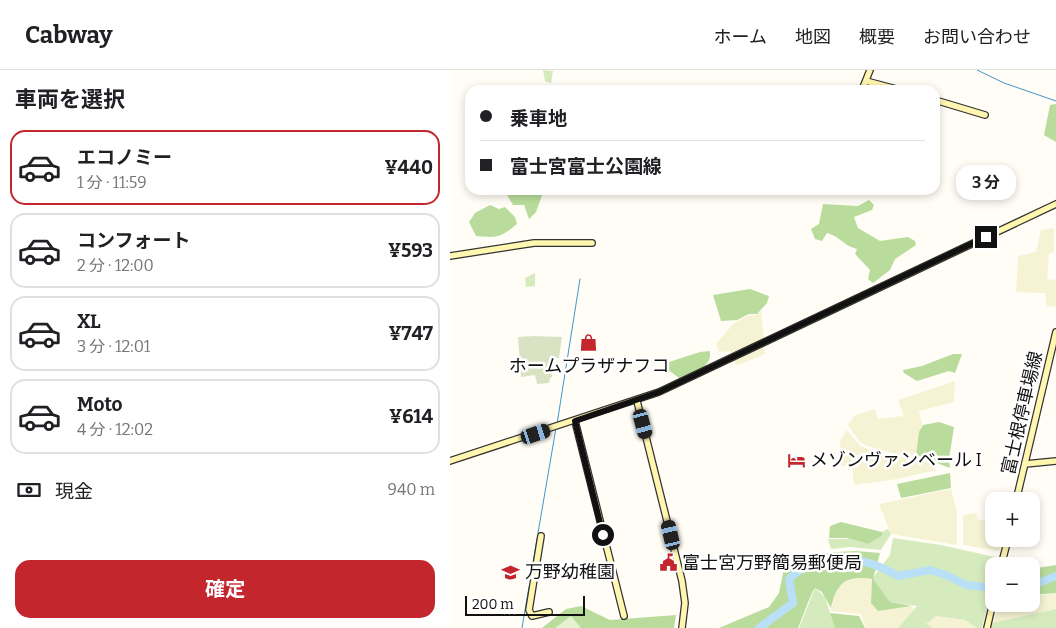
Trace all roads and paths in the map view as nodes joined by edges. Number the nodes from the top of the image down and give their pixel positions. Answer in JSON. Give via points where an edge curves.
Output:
{"nodes":[{"id":1,"x":870,"y":70,"type":"edge"},
{"id":2,"x":866,"y":81,"type":"junction"},
{"id":3,"x":864,"y":85,"type":"edge"},
{"id":4,"x":881,"y":85,"type":"edge"},
{"id":5,"x":940,"y":102,"type":"edge"},
{"id":6,"x":986,"y":116,"type":"dead end"},
{"id":7,"x":1056,"y":204,"type":"edge"},
{"id":8,"x":592,"y":243,"type":"dead end"},
{"id":9,"x":450,"y":256,"type":"edge"},
{"id":10,"x":1056,"y":332,"type":"edge"},
{"id":11,"x":637,"y":401,"type":"junction"},
{"id":12,"x":575,"y":421,"type":"junction"},
{"id":13,"x":450,"y":461,"type":"edge"},
{"id":14,"x":1056,"y":461,"type":"edge"},
{"id":15,"x":1025,"y":464,"type":"junction"},
{"id":16,"x":1018,"y":492,"type":"edge"},
{"id":17,"x":541,"y":536,"type":"dead end"},
{"id":18,"x":549,"y":612,"type":"dead end"},
{"id":19,"x":990,"y":612,"type":"edge"},
{"id":20,"x":624,"y":616,"type":"dead end"},
{"id":21,"x":682,"y":628,"type":"edge"},
{"id":22,"x":986,"y":628,"type":"edge"}],
"edges":[{"from":1,"to":2,"type":"main road"},
{"from":2,"to":3,"type":"main road"},
{"from":2,"to":4,"type":"main road"},
{"from":5,"to":6,"type":"main road"},
{"from":7,"to":11,"type":"main road"},
{"from":8,"to":9,"type":"main road","via":[[534,243]]},
{"from":10,"to":15,"type":"main road","name":"富士根停車場線"},
{"from":11,"to":12,"type":"main road"},
{"from":11,"to":21,"type":"main road","via":[[682,581]]},
{"from":12,"to":13,"type":"main road"},
{"from":12,"to":20,"type":"main road"},
{"from":14,"to":15,"type":"main road"},
{"from":15,"to":16,"type":"main road","name":"富士根停車場線"},
{"from":17,"to":18,"type":"main road","via":[[529,610],[532,616]]},
{"from":19,"to":22,"type":"main road"}]}
